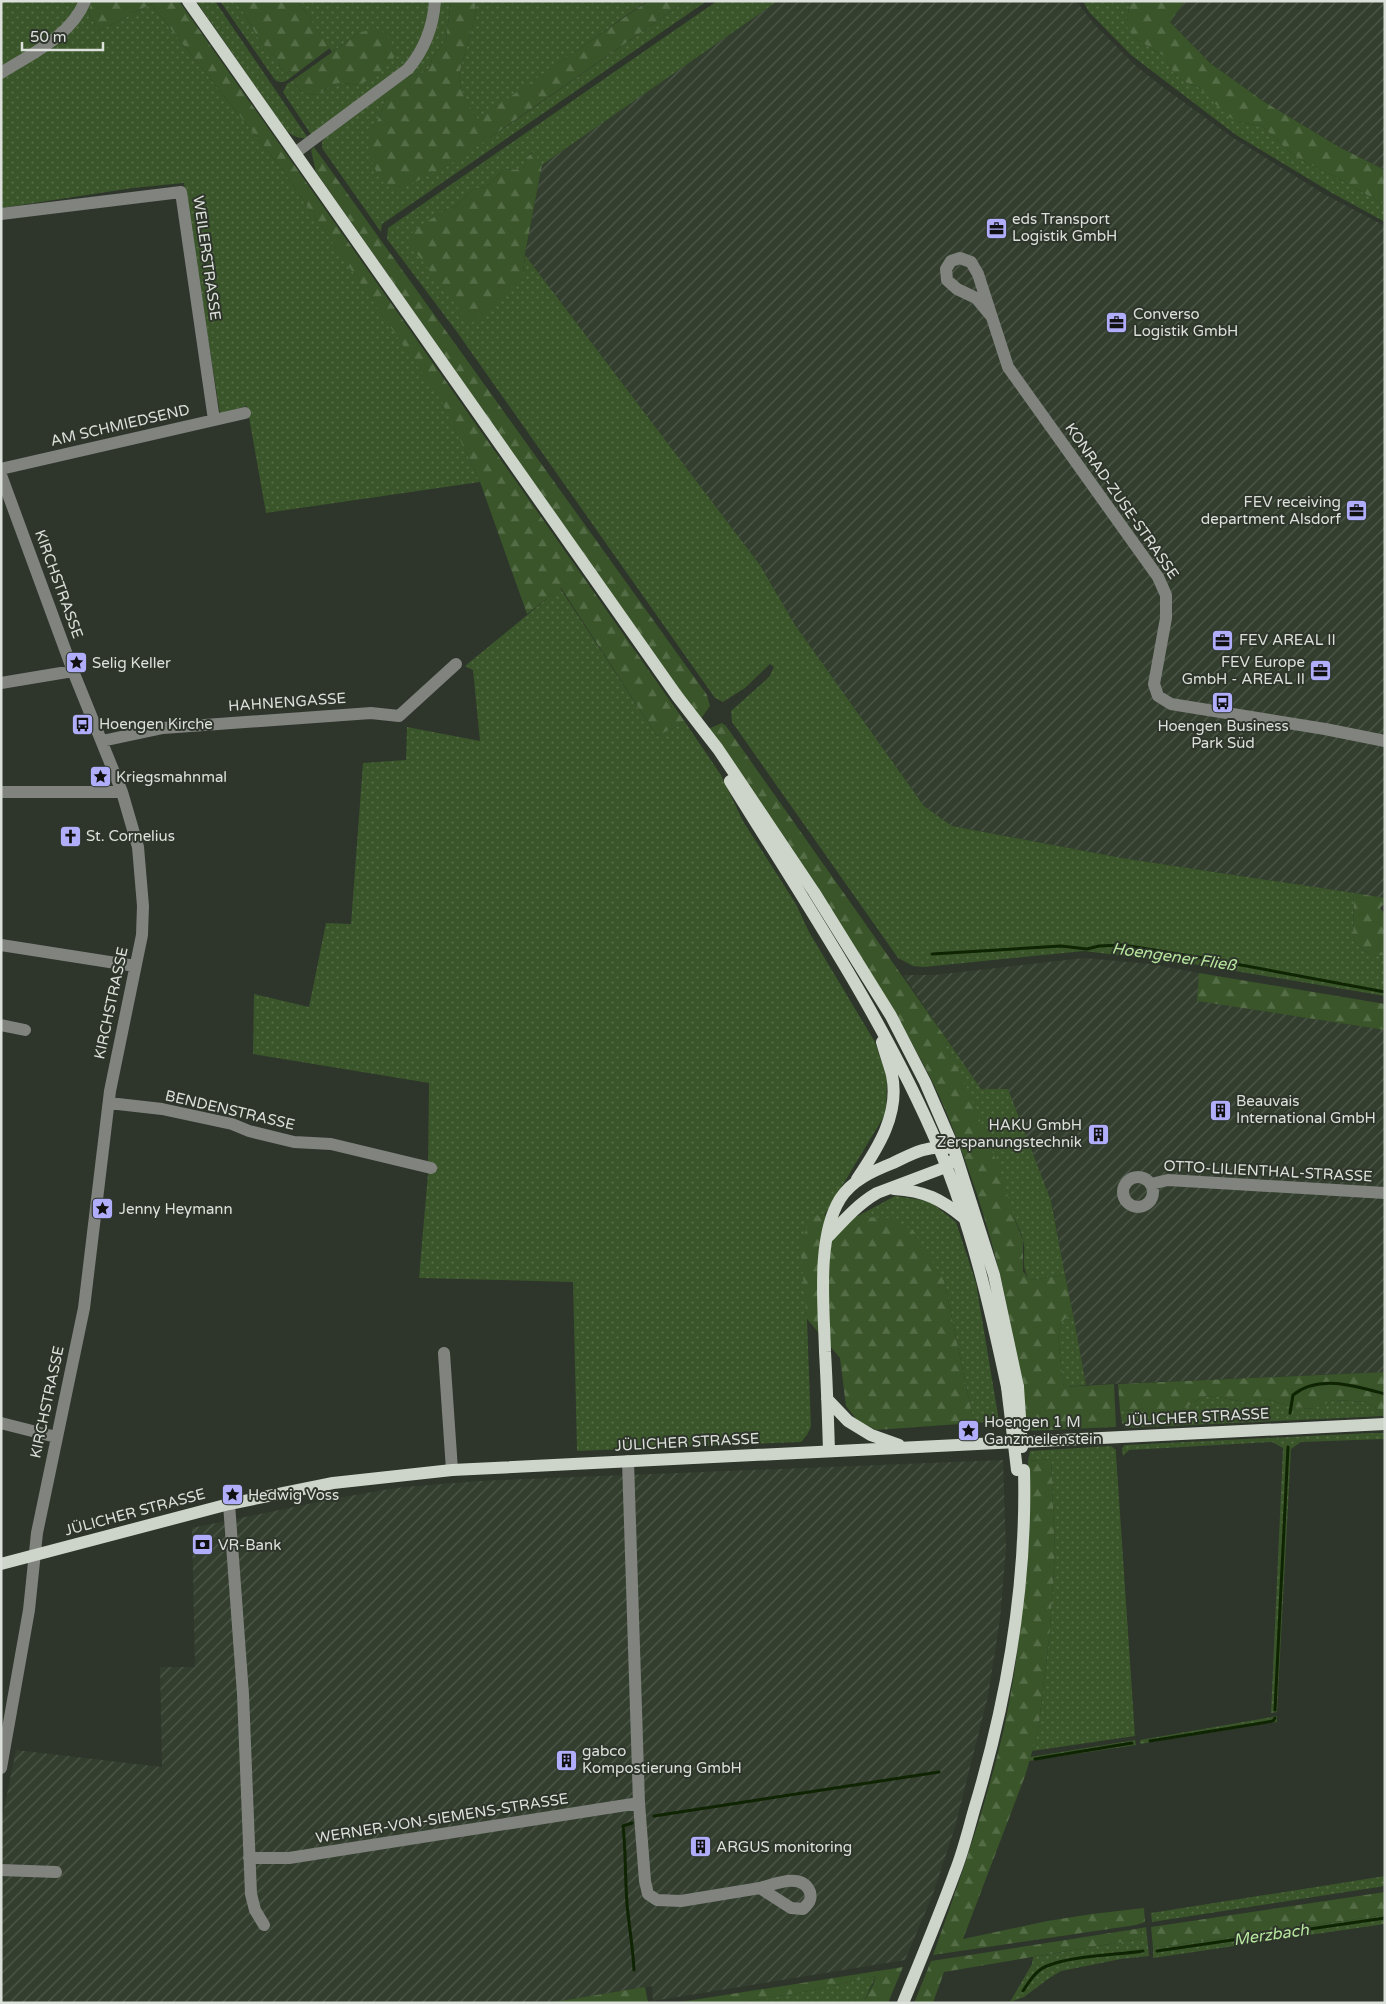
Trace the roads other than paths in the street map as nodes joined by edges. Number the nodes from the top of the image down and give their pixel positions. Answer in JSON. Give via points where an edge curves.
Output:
{"nodes":[{"id":1,"x":85,"y":1,"type":"edge"},
{"id":2,"x":188,"y":1,"type":"edge"},
{"id":3,"x":435,"y":1,"type":"edge"},
{"id":4,"x":1,"y":74,"type":"edge"},
{"id":5,"x":294,"y":153,"type":"junction"},
{"id":6,"x":1,"y":214,"type":"edge"},
{"id":7,"x":991,"y":316,"type":"junction"},
{"id":8,"x":246,"y":413,"type":"dead end"},
{"id":9,"x":214,"y":420,"type":"junction"},
{"id":10,"x":1,"y":469,"type":"edge"},
{"id":11,"x":1,"y":475,"type":"edge"},
{"id":12,"x":456,"y":664,"type":"dead end"},
{"id":13,"x":73,"y":671,"type":"junction"},
{"id":14,"x":1,"y":683,"type":"edge"},
{"id":15,"x":102,"y":741,"type":"junction"},
{"id":16,"x":1385,"y":741,"type":"edge"},
{"id":17,"x":716,"y":752,"type":"junction"},
{"id":18,"x":1,"y":792,"type":"edge"},
{"id":19,"x":122,"y":792,"type":"junction"},
{"id":20,"x":1,"y":945,"type":"edge"},
{"id":21,"x":135,"y":966,"type":"junction"},
{"id":22,"x":875,"y":1017,"type":"junction"},
{"id":23,"x":1,"y":1025,"type":"edge"},
{"id":24,"x":25,"y":1030,"type":"dead end"},
{"id":25,"x":109,"y":1103,"type":"junction"},
{"id":26,"x":938,"y":1147,"type":"junction"},
{"id":27,"x":955,"y":1152,"type":"junction"},
{"id":28,"x":946,"y":1167,"type":"junction"},
{"id":29,"x":431,"y":1168,"type":"dead end"},
{"id":30,"x":1151,"y":1184,"type":"dead end"},
{"id":31,"x":853,"y":1185,"type":"junction"},
{"id":32,"x":889,"y":1189,"type":"junction"},
{"id":33,"x":1385,"y":1193,"type":"edge"},
{"id":34,"x":964,"y":1218,"type":"junction"},
{"id":35,"x":828,"y":1238,"type":"junction"},
{"id":36,"x":444,"y":1353,"type":"dead end"},
{"id":37,"x":1012,"y":1387,"type":"junction"},
{"id":38,"x":827,"y":1399,"type":"junction"},
{"id":39,"x":1,"y":1423,"type":"edge"},
{"id":40,"x":1385,"y":1424,"type":"edge"},
{"id":41,"x":56,"y":1437,"type":"junction"},
{"id":42,"x":905,"y":1447,"type":"junction"},
{"id":43,"x":829,"y":1451,"type":"junction"},
{"id":44,"x":628,"y":1461,"type":"junction"},
{"id":45,"x":452,"y":1470,"type":"junction"},
{"id":46,"x":229,"y":1504,"type":"junction"},
{"id":47,"x":35,"y":1555,"type":"junction"},
{"id":48,"x":1,"y":1564,"type":"edge"},
{"id":49,"x":1,"y":1768,"type":"edge"},
{"id":50,"x":639,"y":1803,"type":"junction"},
{"id":51,"x":249,"y":1858,"type":"junction"},
{"id":52,"x":1,"y":1870,"type":"edge"},
{"id":53,"x":56,"y":1872,"type":"dead end"},
{"id":54,"x":760,"y":1888,"type":"dead end"},
{"id":55,"x":264,"y":1925,"type":"dead end"},
{"id":56,"x":903,"y":2003,"type":"edge"}],
"edges":[{"from":1,"to":4,"type":"street","via":[[76,18],[62,33]]},
{"from":2,"to":5,"type":"main road"},
{"from":3,"to":5,"type":"street","via":[[427,42],[408,70]]},
{"from":5,"to":17,"type":"main road"},
{"from":6,"to":9,"type":"street","name":"WEILERSTRASSE","via":[[181,192]]},
{"from":7,"to":7,"type":"street","name":"KONRAD-ZUSE-STRASSE","via":[[971,262],[960,258],[951,261],[946,269],[947,280],[976,298]]},
{"from":7,"to":16,"type":"street","name":"KONRAD-ZUSE-STRASSE","via":[[1008,367],[1158,577],[1166,595],[1166,618],[1154,684],[1158,696],[1171,704]]},
{"from":8,"to":9,"type":"street","name":"AM SCHMIEDSEND"},
{"from":9,"to":10,"type":"street","name":"AM SCHMIEDSEND"},
{"from":11,"to":13,"type":"street","name":"KIRCHSTRASSE"},
{"from":12,"to":15,"type":"street","name":"HAHNENGASSE","via":[[399,716],[371,713],[192,725],[149,730]]},
{"from":13,"to":14,"type":"street"},
{"from":13,"to":15,"type":"street","name":"KIRCHSTRASSE"},
{"from":15,"to":19,"type":"street","name":"KIRCHSTRASSE"},
{"from":17,"to":22,"type":"main road"},
{"from":17,"to":27,"type":"main road","via":[[814,892],[890,1016],[925,1082]]},
{"from":18,"to":19,"type":"street"},
{"from":19,"to":21,"type":"street","name":"KIRCHSTRASSE","via":[[138,847],[141,876],[142,935]]},
{"from":20,"to":21,"type":"street"},
{"from":21,"to":25,"type":"street","name":"KIRCHSTRASSE"},
{"from":22,"to":26,"type":"main road"},
{"from":22,"to":31,"type":"main road","via":[[892,1075],[893,1103],[880,1141]]},
{"from":23,"to":24,"type":"street"},
{"from":25,"to":29,"type":"street","name":"BENDENSTRASSE","via":[[162,1109],[294,1142],[331,1144]]},
{"from":25,"to":41,"type":"street","name":"KIRCHSTRASSE","via":[[84,1308]]},
{"from":26,"to":27,"type":"main road"},
{"from":26,"to":28,"type":"main road"},
{"from":26,"to":31,"type":"main road","via":[[924,1149],[868,1173]]},
{"from":27,"to":28,"type":"main road"},
{"from":27,"to":37,"type":"main road","via":[[994,1275]]},
{"from":28,"to":32,"type":"main road"},
{"from":28,"to":34,"type":"main road"},
{"from":30,"to":33,"type":"street","name":"OTTO-LILIENTHAL-STRASSE","via":[[1168,1180]]},
{"from":31,"to":35,"type":"main road","via":[[836,1206]]},
{"from":32,"to":34,"type":"main road","via":[[930,1196]]},
{"from":32,"to":35,"type":"main road","via":[[859,1205]]},
{"from":34,"to":37,"type":"main road"},
{"from":35,"to":38,"type":"main road","via":[[822,1277]]},
{"from":36,"to":45,"type":"street"},
{"from":37,"to":56,"type":"main road","bridge":true,"via":[[1025,1520],[1020,1588],[1003,1699],[987,1768],[956,1870]]},
{"from":38,"to":42,"type":"main road","via":[[848,1421],[871,1435]]},
{"from":38,"to":43,"type":"main road"},
{"from":39,"to":41,"type":"street"},
{"from":40,"to":42,"type":"main road","name":"JÜLICHER STRASSE"},
{"from":41,"to":47,"type":"street","name":"KIRCHSTRASSE","via":[[36,1533]]},
{"from":42,"to":43,"type":"main road","name":"JÜLICHER STRASSE"},
{"from":43,"to":44,"type":"main road","name":"JÜLICHER STRASSE"},
{"from":44,"to":45,"type":"main road","name":"JÜLICHER STRASSE"},
{"from":44,"to":50,"type":"street"},
{"from":45,"to":46,"type":"main road","name":"JÜLICHER STRASSE","via":[[333,1483]]},
{"from":46,"to":47,"type":"main road","name":"JÜLICHER STRASSE"},
{"from":46,"to":51,"type":"street","via":[[243,1694]]},
{"from":47,"to":48,"type":"main road","name":"JÜLICHER STRASSE"},
{"from":47,"to":49,"type":"street","name":"KIRCHSTRASSE","via":[[29,1610]]},
{"from":50,"to":51,"type":"street","name":"WERNER-VON-SIEMENS-STRASSE","via":[[289,1858]]},
{"from":50,"to":54,"type":"street","via":[[648,1894],[657,1900],[681,1901]]},
{"from":51,"to":55,"type":"street","via":[[251,1894]]},
{"from":52,"to":53,"type":"street"}]}
